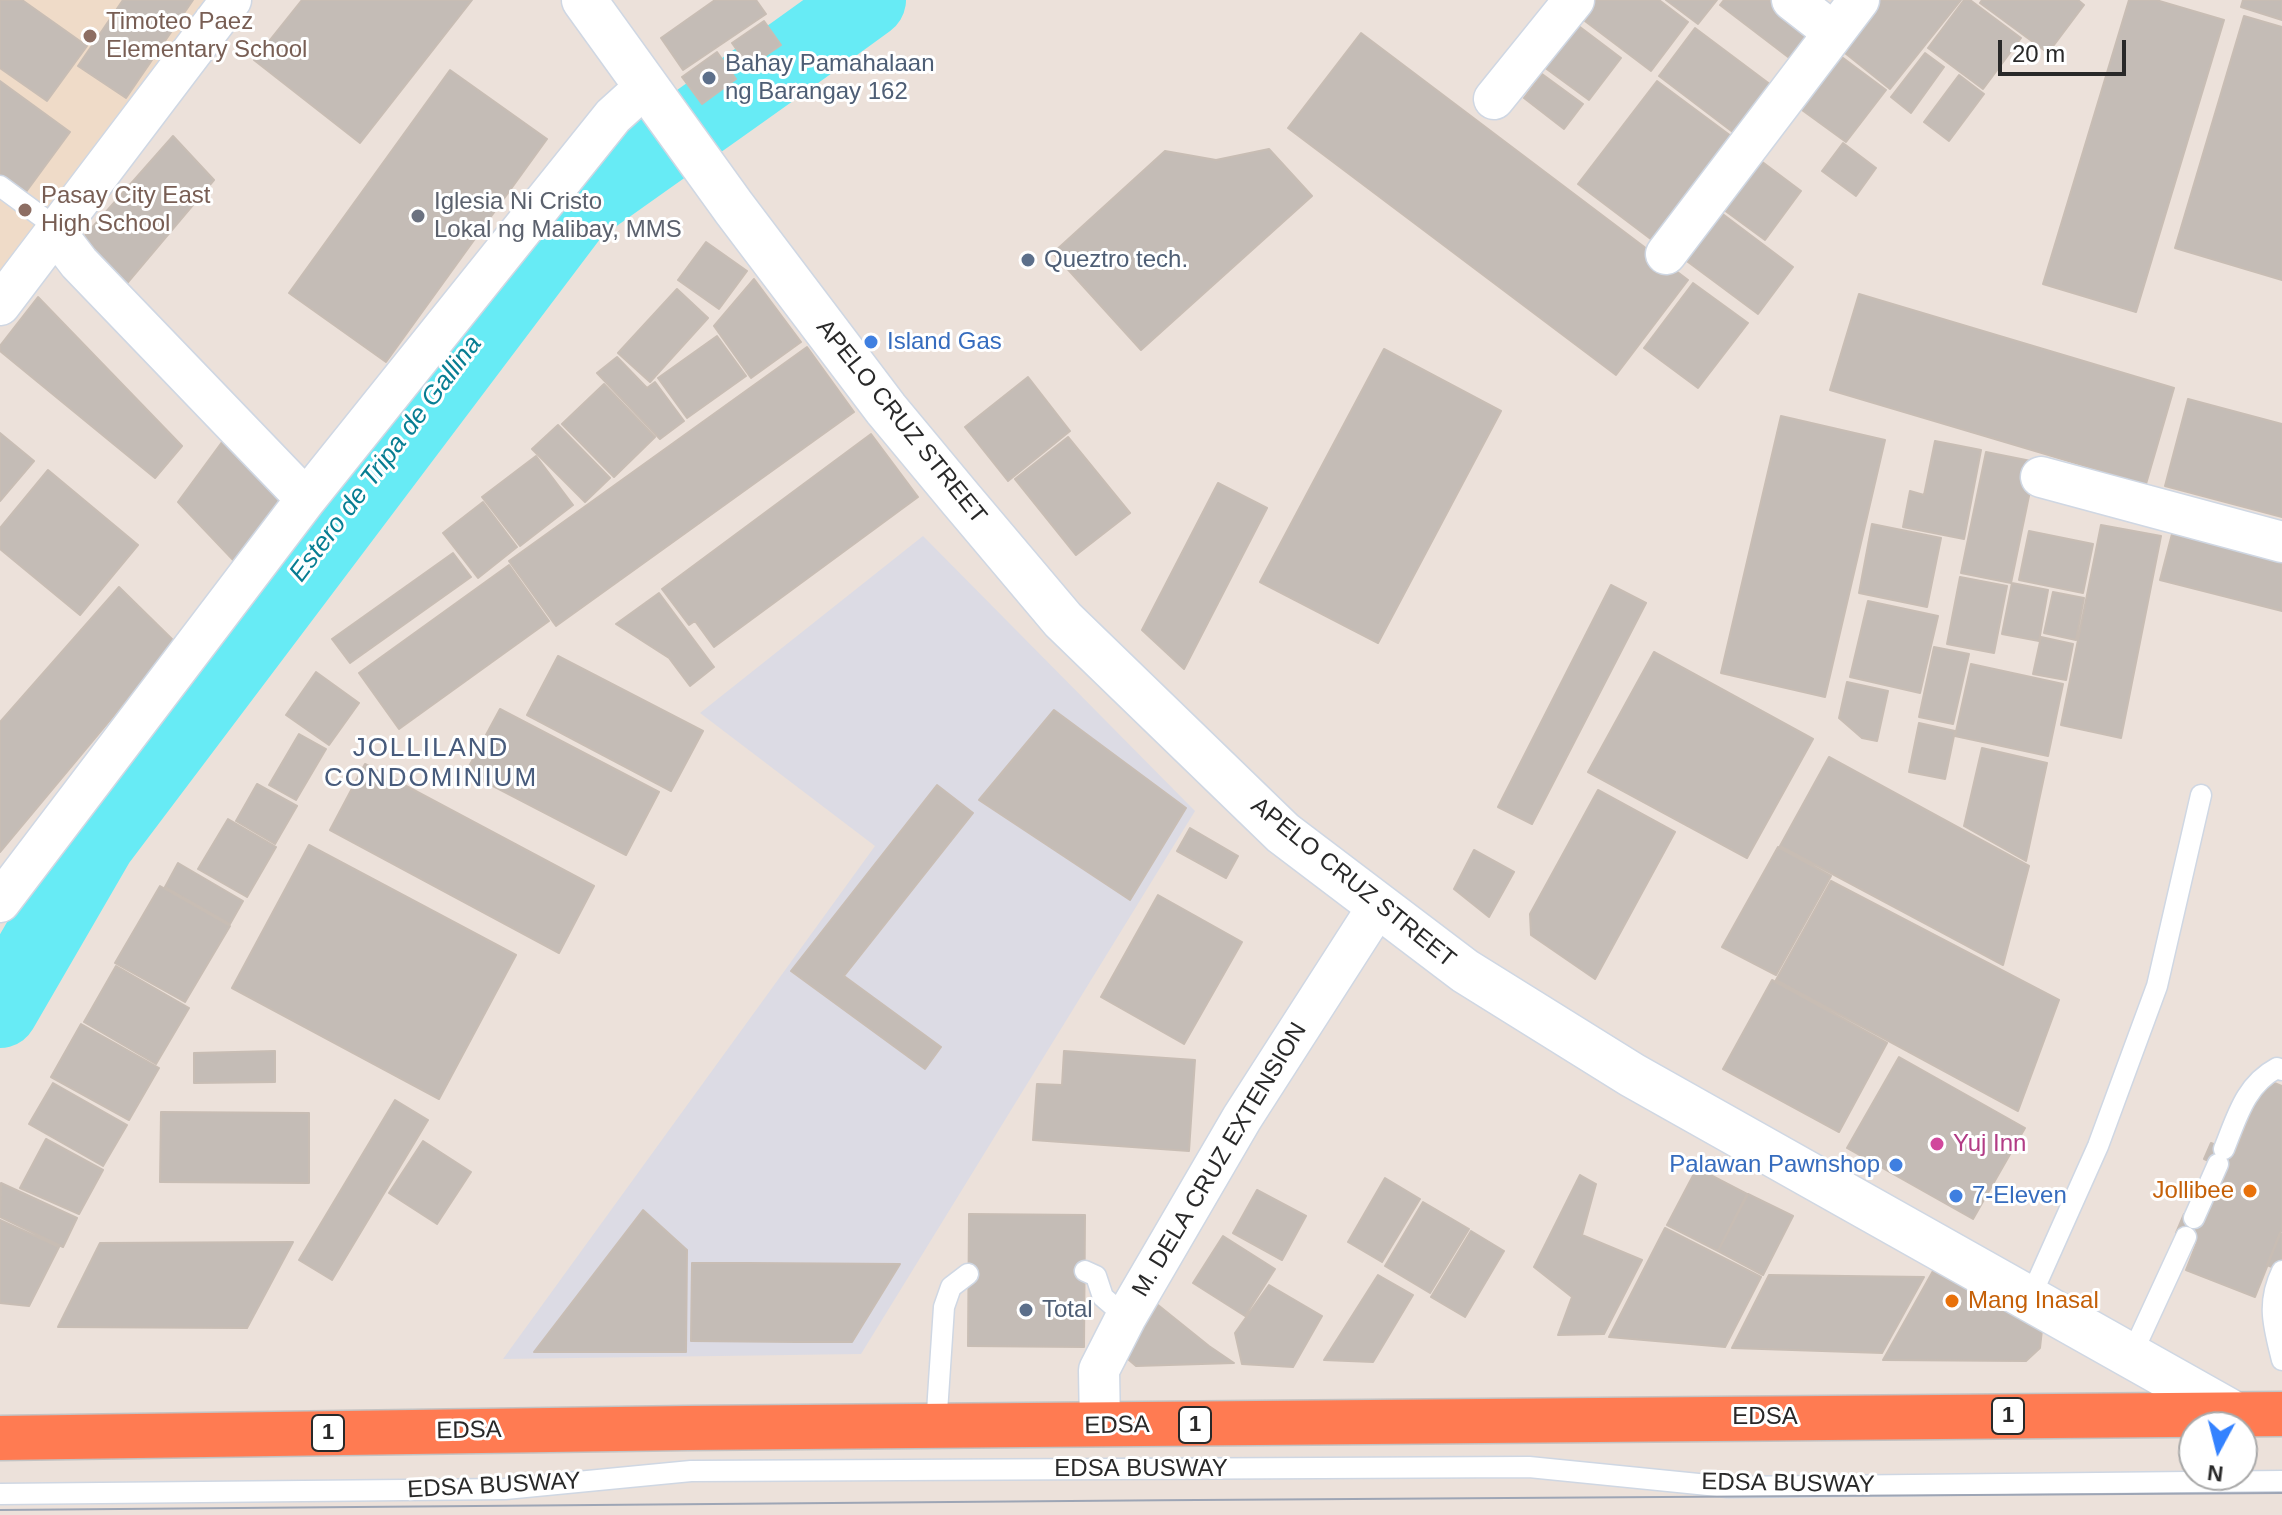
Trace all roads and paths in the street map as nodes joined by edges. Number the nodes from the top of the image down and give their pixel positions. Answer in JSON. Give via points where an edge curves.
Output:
{"nodes":[{"id":1,"x":231,"y":0,"type":"edge"},
{"id":2,"x":584,"y":0,"type":"edge"},
{"id":3,"x":1574,"y":0,"type":"edge"},
{"id":4,"x":1792,"y":0,"type":"edge"},
{"id":5,"x":1859,"y":0,"type":"edge"},
{"id":6,"x":1833,"y":32,"type":"junction"},
{"id":7,"x":1494,"y":99,"type":"dead end"},
{"id":8,"x":656,"y":101,"type":"junction"},
{"id":9,"x":0,"y":186,"type":"edge"},
{"id":10,"x":56,"y":233,"type":"junction"},
{"id":11,"x":1666,"y":254,"type":"dead end"},
{"id":12,"x":0,"y":305,"type":"edge"},
{"id":13,"x":2041,"y":477,"type":"dead end"},
{"id":14,"x":306,"y":499,"type":"junction"},
{"id":15,"x":2282,"y":542,"type":"edge"},
{"id":16,"x":2201,"y":795,"type":"dead end"},
{"id":17,"x":0,"y":902,"type":"edge"},
{"id":18,"x":1378,"y":906,"type":"junction"},
{"id":19,"x":2282,"y":1070,"type":"edge"},
{"id":20,"x":2194,"y":1218,"type":"dead end"},
{"id":21,"x":2186,"y":1237,"type":"dead end"},
{"id":22,"x":1085,"y":1271,"type":"dead end"},
{"id":23,"x":2282,"y":1271,"type":"edge"},
{"id":24,"x":968,"y":1274,"type":"dead end"},
{"id":25,"x":2030,"y":1298,"type":"junction"},
{"id":26,"x":1126,"y":1317,"type":"junction"},
{"id":27,"x":2131,"y":1356,"type":"junction"},
{"id":28,"x":2282,"y":1360,"type":"edge"},
{"id":29,"x":2229,"y":1411,"type":"edge"},
{"id":30,"x":2282,"y":1414,"type":"edge"},
{"id":31,"x":2178,"y":1415,"type":"edge"},
{"id":32,"x":2258,"y":1415,"type":"edge"},
{"id":33,"x":1100,"y":1426,"type":"junction"},
{"id":34,"x":936,"y":1427,"type":"junction"},
{"id":35,"x":0,"y":1438,"type":"edge"},
{"id":36,"x":2282,"y":1481,"type":"edge"},
{"id":37,"x":0,"y":1494,"type":"edge"}],
"edges":[{"from":1,"to":10,"type":"street"},
{"from":2,"to":8,"type":"street","name":"APELO CRUZ STREET"},
{"from":3,"to":7,"type":"street"},
{"from":4,"to":6,"type":"street"},
{"from":5,"to":6,"type":"street"},
{"from":6,"to":11,"type":"street"},
{"from":8,"to":14,"type":"street","via":[[613,116]]},
{"from":8,"to":18,"type":"street","name":"APELO CRUZ STREET","via":[[886,409],[1063,620],[1283,833]]},
{"from":9,"to":10,"type":"lane"},
{"from":10,"to":12,"type":"street"},
{"from":10,"to":14,"type":"street"},
{"from":13,"to":15,"type":"street"},
{"from":14,"to":17,"type":"street"},
{"from":16,"to":25,"type":"lane","via":[[2157,986],[2098,1146]]},
{"from":18,"to":25,"type":"street","name":"APELO CRUZ STREET","via":[[1465,971],[1632,1075]]},
{"from":18,"to":26,"type":"street","name":"M. DELA CRUZ EXTENSION","via":[[1242,1118]]},
{"from":19,"to":20,"type":"lane","via":[[2261,1077],[2241,1106]]},
{"from":21,"to":27,"type":"lane"},
{"from":22,"to":26,"type":"lane","via":[[1096,1276],[1103,1297]]},
{"from":23,"to":28,"type":"lane","via":[[2271,1310]]},
{"from":24,"to":34,"type":"lane","via":[[951,1287],[944,1307]]},
{"from":25,"to":27,"type":"street","name":"APELO CRUZ STREET"},
{"from":26,"to":33,"type":"street","name":"M. DELA CRUZ EXTENSION","via":[[1099,1370]]},
{"from":27,"to":29,"type":"street","name":"APELO CRUZ STREET"},
{"from":30,"to":32,"type":"highway","name":"EDSA","number":"1"},
{"from":31,"to":33,"type":"highway","name":"EDSA","number":"1"},
{"from":33,"to":34,"type":"highway","name":"EDSA","number":"1"},
{"from":34,"to":35,"type":"highway","name":"EDSA","number":"1"},
{"from":36,"to":37,"type":"lane","name":"EDSA BUSWAY","via":[[1728,1487],[1529,1467],[691,1471],[505,1489]]}]}
